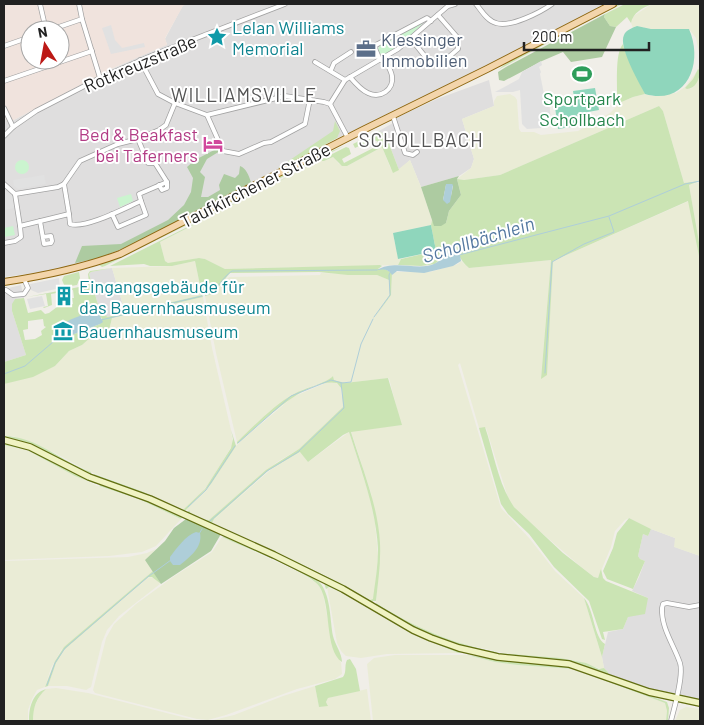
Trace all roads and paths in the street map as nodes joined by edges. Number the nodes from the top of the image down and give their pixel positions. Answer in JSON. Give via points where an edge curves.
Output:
{"nodes":[{"id":1,"x":40,"y":4,"type":"edge"},
{"id":2,"x":79,"y":4,"type":"edge"},
{"id":3,"x":284,"y":4,"type":"edge"},
{"id":4,"x":455,"y":4,"type":"edge"},
{"id":5,"x":476,"y":4,"type":"edge"},
{"id":6,"x":552,"y":4,"type":"edge"},
{"id":7,"x":613,"y":4,"type":"edge"},
{"id":8,"x":438,"y":14,"type":"junction"},
{"id":9,"x":82,"y":19,"type":"junction"},
{"id":10,"x":44,"y":20,"type":"edge"},
{"id":11,"x":430,"y":21,"type":"junction"},
{"id":12,"x":70,"y":23,"type":"edge"},
{"id":13,"x":411,"y":39,"type":"junction"},
{"id":14,"x":20,"y":40,"type":"edge"},
{"id":15,"x":4,"y":46,"type":"edge"},
{"id":16,"x":92,"y":51,"type":"junction"},
{"id":17,"x":351,"y":52,"type":"dead end"},
{"id":18,"x":382,"y":59,"type":"junction"},
{"id":19,"x":140,"y":60,"type":"junction"},
{"id":20,"x":315,"y":62,"type":"dead end"},
{"id":21,"x":331,"y":70,"type":"junction"},
{"id":22,"x":350,"y":77,"type":"junction"},
{"id":23,"x":100,"y":78,"type":"junction"},
{"id":24,"x":345,"y":80,"type":"junction"},
{"id":25,"x":4,"y":82,"type":"edge"},
{"id":26,"x":310,"y":100,"type":"junction"},
{"id":27,"x":175,"y":103,"type":"junction"},
{"id":28,"x":330,"y":104,"type":"junction"},
{"id":29,"x":4,"y":108,"type":"edge"},
{"id":30,"x":207,"y":115,"type":"junction"},
{"id":31,"x":392,"y":116,"type":"junction"},
{"id":32,"x":13,"y":126,"type":"junction"},
{"id":33,"x":4,"y":136,"type":"edge"},
{"id":34,"x":348,"y":138,"type":"junction"},
{"id":35,"x":138,"y":139,"type":"junction"},
{"id":36,"x":417,"y":152,"type":"dead end"},
{"id":37,"x":4,"y":184,"type":"edge"},
{"id":38,"x":64,"y":184,"type":"junction"},
{"id":39,"x":16,"y":194,"type":"junction"},
{"id":40,"x":141,"y":201,"type":"junction"},
{"id":41,"x":69,"y":214,"type":"junction"},
{"id":42,"x":112,"y":214,"type":"junction"},
{"id":43,"x":40,"y":221,"type":"junction"},
{"id":44,"x":20,"y":226,"type":"junction"},
{"id":45,"x":43,"y":237,"type":"dead end"},
{"id":46,"x":4,"y":243,"type":"edge"},
{"id":47,"x":24,"y":279,"type":"junction"},
{"id":48,"x":4,"y":282,"type":"edge"},
{"id":49,"x":4,"y":290,"type":"edge"},
{"id":50,"x":4,"y":440,"type":"edge"},
{"id":51,"x":700,"y":605,"type":"edge"},
{"id":52,"x":676,"y":699,"type":"junction"},
{"id":53,"x":700,"y":703,"type":"edge"},
{"id":54,"x":671,"y":721,"type":"edge"}],
"edges":[{"from":1,"to":10,"type":"street"},
{"from":2,"to":9,"type":"street"},
{"from":3,"to":19,"type":"street","name":"Rotkreuzstraße"},
{"from":4,"to":8,"type":"street"},
{"from":5,"to":6,"type":"street","via":[[498,24],[531,16]]},
{"from":7,"to":31,"type":"main road","name":"Taufkirchener Straße"},
{"from":8,"to":11,"type":"street"},
{"from":8,"to":13,"type":"street","via":[[458,38],[458,49],[444,61],[432,63]]},
{"from":9,"to":12,"type":"street"},
{"from":9,"to":16,"type":"street"},
{"from":11,"to":13,"type":"street"},
{"from":11,"to":18,"type":"street","via":[[427,18],[374,46]]},
{"from":13,"to":18,"type":"street"},
{"from":14,"to":15,"type":"street"},
{"from":16,"to":23,"type":"street"},
{"from":16,"to":25,"type":"street"},
{"from":17,"to":21,"type":"street"},
{"from":18,"to":22,"type":"street"},
{"from":18,"to":22,"type":"street","via":[[393,78],[385,93],[368,93]]},
{"from":19,"to":23,"type":"street","name":"Rotkreuzstraße"},
{"from":19,"to":27,"type":"street","via":[[158,94]]},
{"from":20,"to":21,"type":"street"},
{"from":21,"to":24,"type":"street"},
{"from":22,"to":24,"type":"street"},
{"from":23,"to":32,"type":"street","name":"Rotkreuzstraße"},
{"from":24,"to":28,"type":"street"},
{"from":26,"to":28,"type":"street"},
{"from":26,"to":30,"type":"street","via":[[285,96]]},
{"from":26,"to":30,"type":"street","via":[[305,124],[239,154],[223,150]]},
{"from":27,"to":30,"type":"street"},
{"from":27,"to":35,"type":"street","via":[[166,125]]},
{"from":28,"to":34,"type":"street"},
{"from":29,"to":32,"type":"street"},
{"from":31,"to":34,"type":"main road","name":"Taufkirchener Straße"},
{"from":31,"to":36,"type":"street","via":[[405,153],[413,155]]},
{"from":32,"to":33,"type":"street","name":"Rotkreuzstraße"},
{"from":34,"to":47,"type":"main road","name":"Taufkirchener Straße","via":[[120,254],[78,268]]},
{"from":35,"to":38,"type":"street","via":[[80,161]]},
{"from":35,"to":40,"type":"street","via":[[148,163],[155,162],[166,182],[140,194]]},
{"from":37,"to":39,"type":"street"},
{"from":38,"to":39,"type":"street"},
{"from":38,"to":41,"type":"street"},
{"from":39,"to":44,"type":"street"},
{"from":40,"to":42,"type":"street"},
{"from":40,"to":42,"type":"street","via":[[146,215],[118,227]]},
{"from":41,"to":42,"type":"street","via":[[70,224],[74,225]]},
{"from":41,"to":43,"type":"street"},
{"from":43,"to":44,"type":"street"},
{"from":43,"to":45,"type":"street"},
{"from":44,"to":46,"type":"street","via":[[21,237]]},
{"from":47,"to":48,"type":"main road","name":"Taufkirchener Straße"},
{"from":47,"to":49,"type":"street","via":[[28,288],[24,294],[13,295]]},
{"from":50,"to":52,"type":"main road","via":[[30,447],[89,477],[150,499],[300,567],[436,640],[498,658],[569,664]]},
{"from":51,"to":52,"type":"street","via":[[663,604],[669,639],[680,665]]},
{"from":52,"to":53,"type":"main road"},
{"from":52,"to":54,"type":"street"}]}
